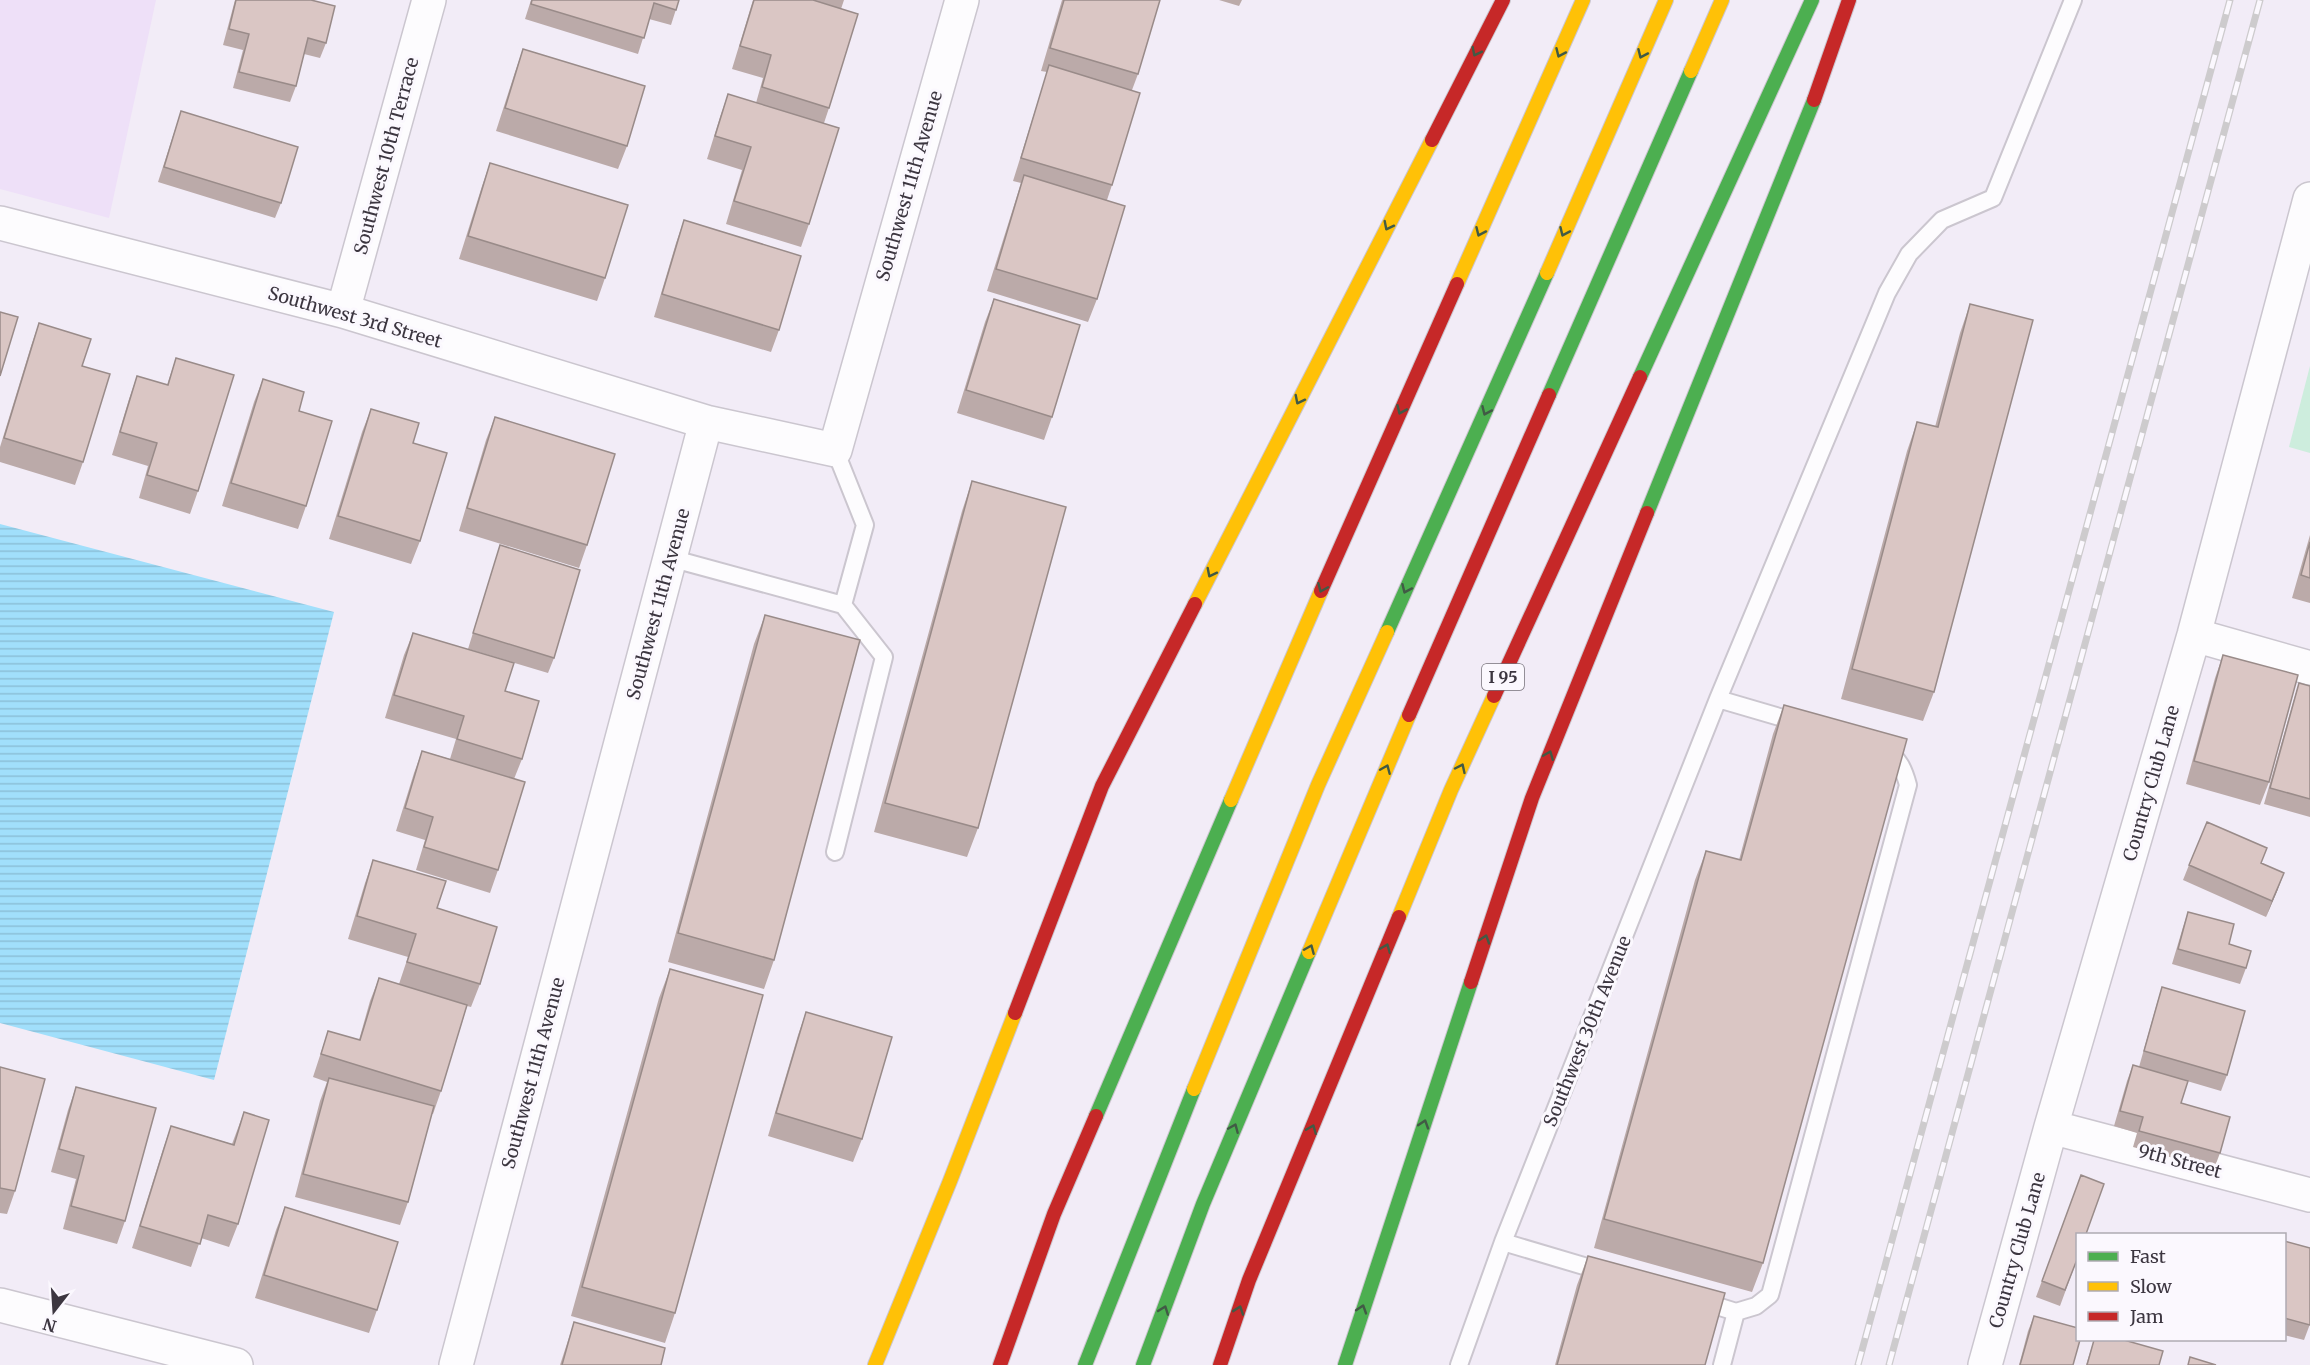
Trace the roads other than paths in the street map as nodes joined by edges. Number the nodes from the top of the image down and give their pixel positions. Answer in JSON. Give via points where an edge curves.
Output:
{"nodes":[{"id":1,"x":429,"y":0,"type":"edge"},
{"id":2,"x":962,"y":0,"type":"edge"},
{"id":3,"x":1503,"y":0,"type":"edge"},
{"id":4,"x":1583,"y":0,"type":"edge"},
{"id":5,"x":1666,"y":0,"type":"edge"},
{"id":6,"x":1722,"y":0,"type":"edge"},
{"id":7,"x":1812,"y":0,"type":"edge"},
{"id":8,"x":1849,"y":0,"type":"edge"},
{"id":9,"x":2073,"y":0,"type":"edge"},
{"id":10,"x":2310,"y":199,"type":"edge"},
{"id":11,"x":0,"y":223,"type":"edge"},
{"id":12,"x":343,"y":311,"type":"junction"},
{"id":13,"x":706,"y":422,"type":"junction"},
{"id":14,"x":835,"y":450,"type":"junction"},
{"id":15,"x":670,"y":558,"type":"junction"},
{"id":16,"x":843,"y":605,"type":"junction"},
{"id":17,"x":2194,"y":635,"type":"junction"},
{"id":18,"x":2310,"y":668,"type":"edge"},
{"id":19,"x":1718,"y":699,"type":"junction"},
{"id":20,"x":1820,"y":728,"type":"edge"},
{"id":21,"x":1865,"y":741,"type":"edge"},
{"id":22,"x":835,"y":852,"type":"dead end"},
{"id":23,"x":2051,"y":1127,"type":"junction"},
{"id":24,"x":2310,"y":1195,"type":"edge"},
{"id":25,"x":1503,"y":1242,"type":"junction"},
{"id":26,"x":1614,"y":1275,"type":"edge"},
{"id":27,"x":1681,"y":1295,"type":"edge"},
{"id":28,"x":0,"y":1305,"type":"edge"},
{"id":29,"x":1736,"y":1311,"type":"junction"},
{"id":30,"x":236,"y":1365,"type":"edge"},
{"id":31,"x":456,"y":1365,"type":"edge"},
{"id":32,"x":875,"y":1365,"type":"edge"},
{"id":33,"x":1000,"y":1365,"type":"edge"},
{"id":34,"x":1086,"y":1365,"type":"edge"},
{"id":35,"x":1143,"y":1365,"type":"edge"},
{"id":36,"x":1220,"y":1365,"type":"edge"},
{"id":37,"x":1345,"y":1365,"type":"edge"},
{"id":38,"x":1460,"y":1365,"type":"edge"},
{"id":39,"x":1722,"y":1365,"type":"edge"},
{"id":40,"x":1984,"y":1365,"type":"edge"}],
"edges":[{"from":1,"to":12,"type":"street","name":"Southwest 10th Terrace"},
{"from":2,"to":14,"type":"street","name":"Southwest 11th Avenue"},
{"from":3,"to":32,"type":"highway","one_way":true,"via":[[1102,786]]},
{"from":4,"to":33,"type":"highway","one_way":true,"via":[[1331,568],[1054,1214]]},
{"from":5,"to":34,"type":"highway","one_way":true,"via":[[1318,785]]},
{"from":35,"to":6,"type":"highway","one_way":true,"via":[[1203,1204],[1430,665]]},
{"from":36,"to":7,"type":"highway","number":"I 95","one_way":true,"via":[[1249,1280],[1451,790]]},
{"from":37,"to":8,"type":"highway","one_way":true,"via":[[1532,798],[1812,107]]},
{"from":9,"to":19,"type":"lane","name":"Southwest 30th Avenue","via":[[1993,198],[1942,220],[1909,254],[1887,293]]},
{"from":10,"to":17,"type":"street","name":"Country Club Lane"},
{"from":11,"to":12,"type":"street","name":"Southwest 3rd Street"},
{"from":12,"to":13,"type":"street","name":"Southwest 3rd Street"},
{"from":13,"to":14,"type":"street"},
{"from":13,"to":15,"type":"street","name":"Southwest 11th Avenue"},
{"from":14,"to":16,"type":"lane","via":[[865,525]]},
{"from":15,"to":16,"type":"lane"},
{"from":15,"to":31,"type":"street","name":"Southwest 11th Avenue"},
{"from":16,"to":22,"type":"lane","via":[[884,657]]},
{"from":17,"to":18,"type":"street"},
{"from":17,"to":23,"type":"street","name":"Country Club Lane"},
{"from":19,"to":20,"type":"lane"},
{"from":19,"to":25,"type":"lane","name":"Southwest 30th Avenue"},
{"from":21,"to":29,"type":"lane","via":[[1893,754],[1904,769],[1908,785],[1770,1295],[1756,1306]]},
{"from":23,"to":24,"type":"street","name":"9th Street"},
{"from":23,"to":40,"type":"street","name":"Country Club Lane"},
{"from":25,"to":26,"type":"lane"},
{"from":25,"to":38,"type":"lane","name":"Southwest 30th Avenue"},
{"from":27,"to":29,"type":"lane"},
{"from":28,"to":30,"type":"street"},
{"from":29,"to":39,"type":"lane"}]}
